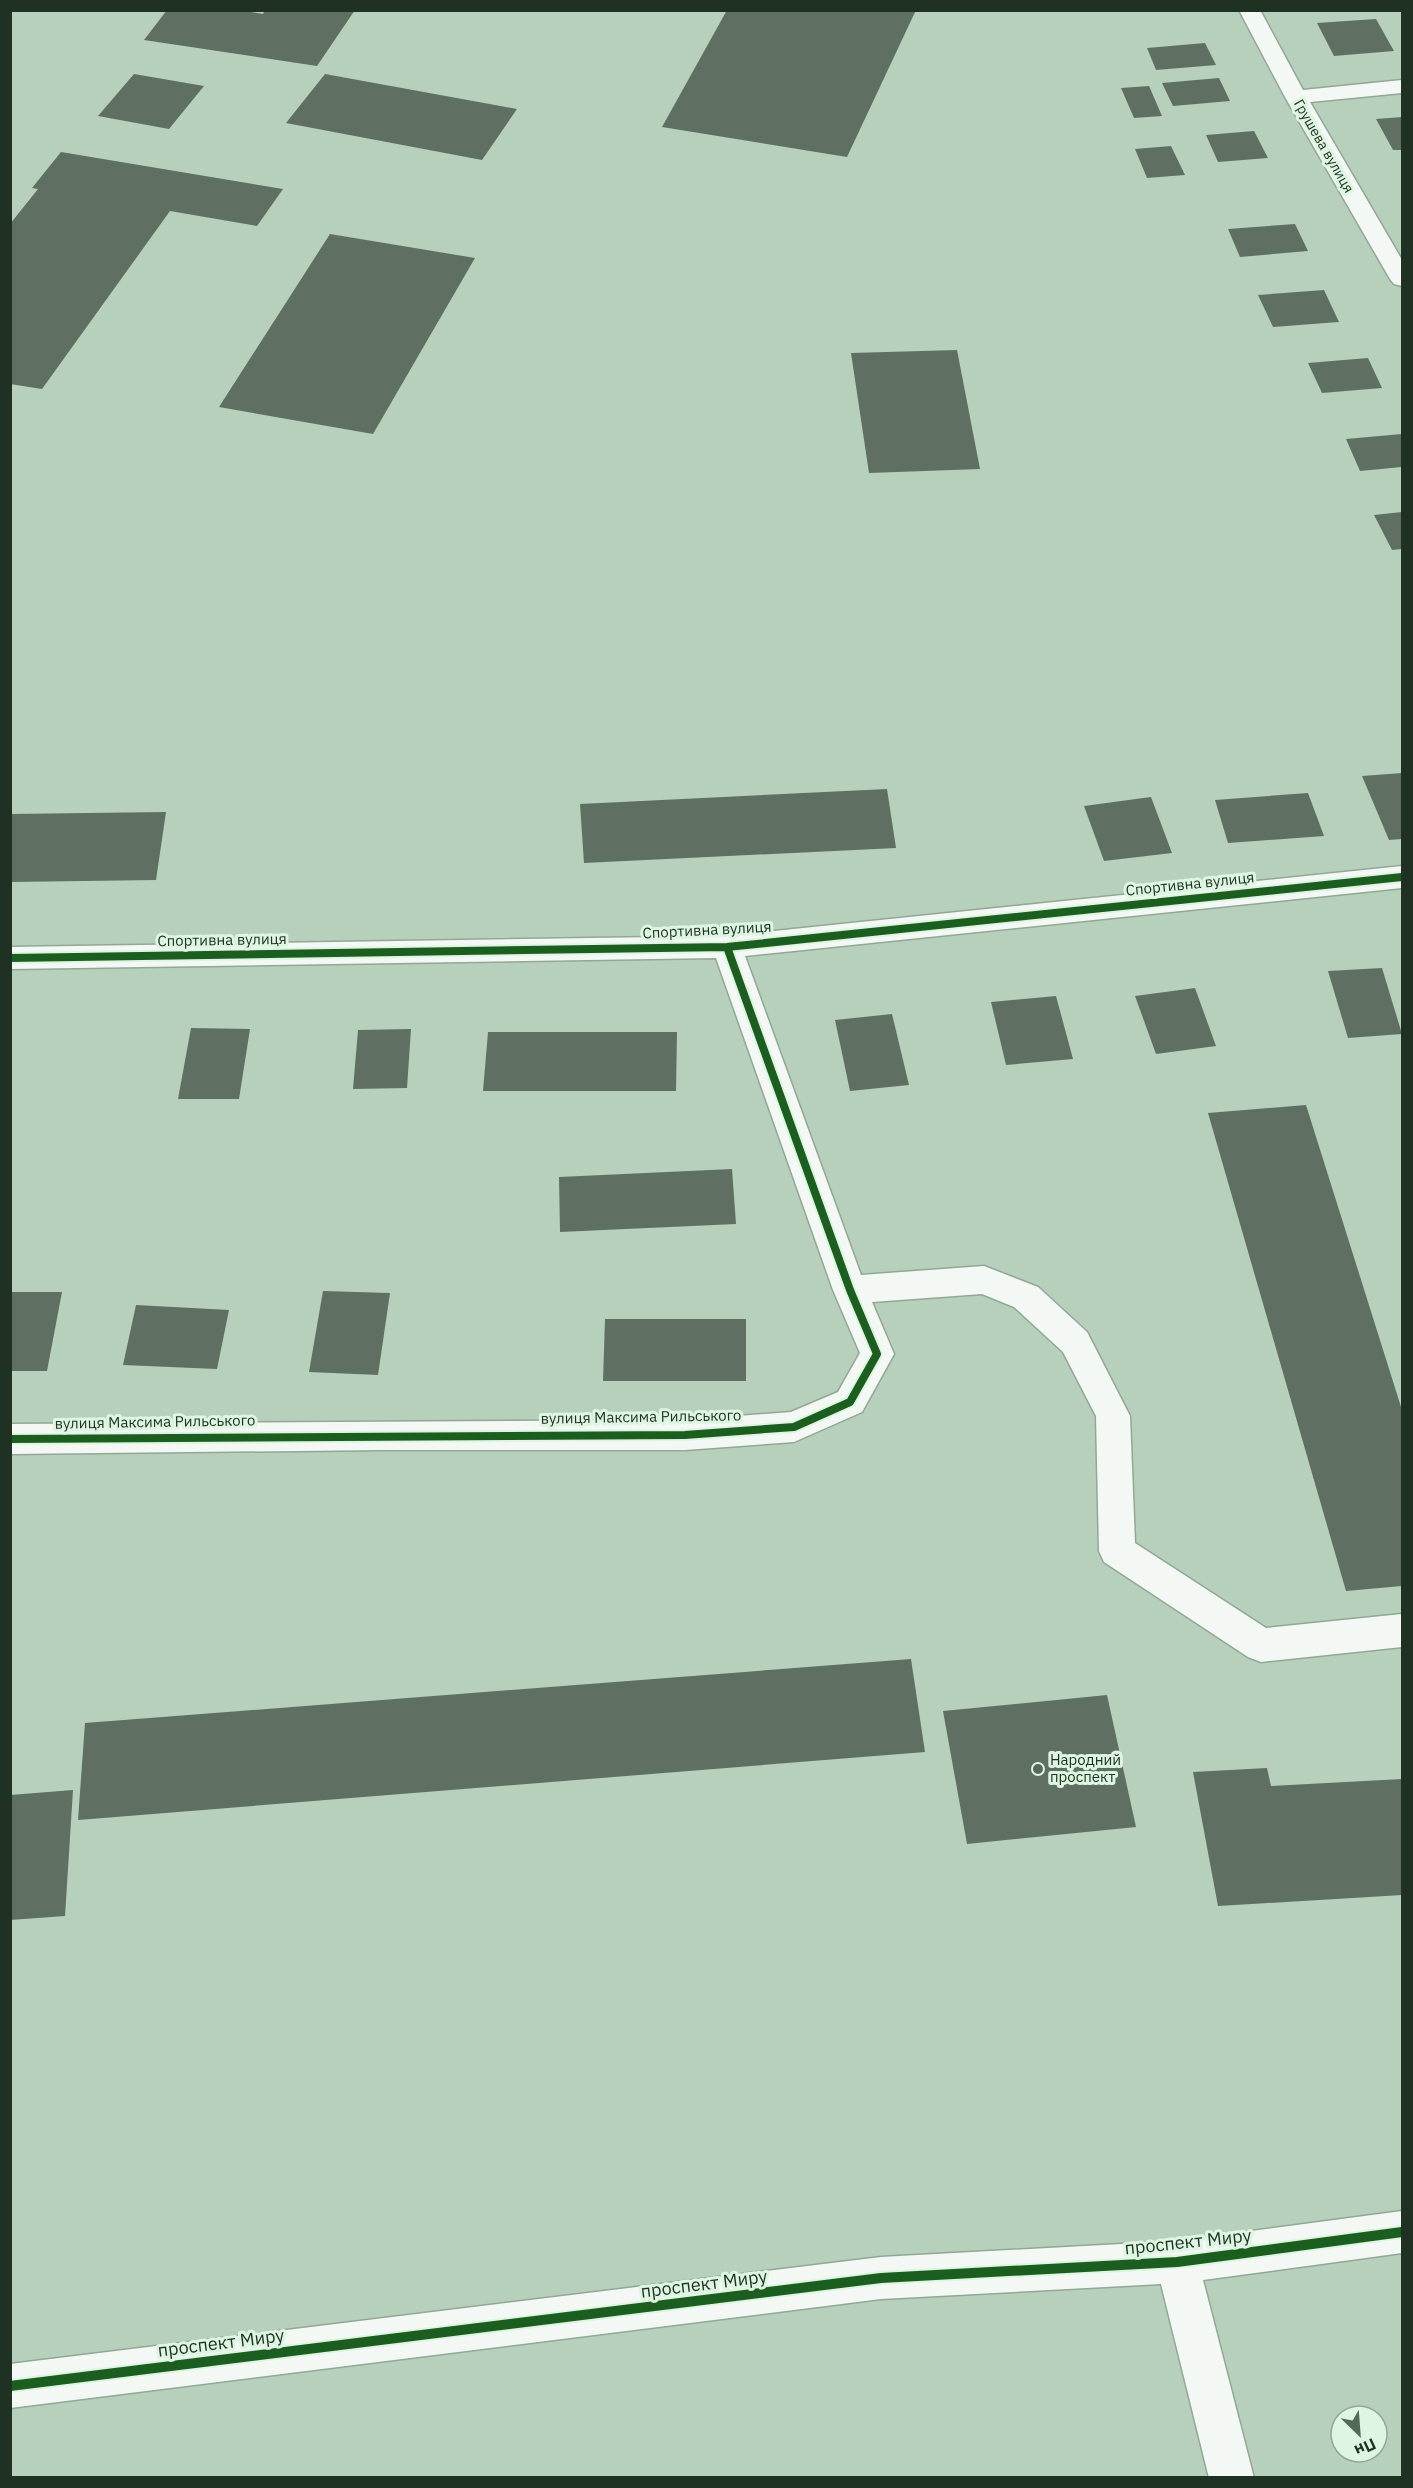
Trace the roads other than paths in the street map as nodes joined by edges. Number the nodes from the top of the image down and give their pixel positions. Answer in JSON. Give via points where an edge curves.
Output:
{"nodes":[{"id":1,"x":1249,"y":10,"type":"edge"},
{"id":2,"x":1402,"y":86,"type":"edge"},
{"id":3,"x":1296,"y":97,"type":"junction"},
{"id":4,"x":1402,"y":279,"type":"edge"},
{"id":5,"x":1402,"y":877,"type":"edge"},
{"id":6,"x":727,"y":947,"type":"junction"},
{"id":7,"x":10,"y":958,"type":"edge"},
{"id":8,"x":850,"y":1290,"type":"junction"},
{"id":9,"x":10,"y":1439,"type":"edge"},
{"id":10,"x":1402,"y":1631,"type":"edge"},
{"id":11,"x":1402,"y":2232,"type":"edge"},
{"id":12,"x":1177,"y":2262,"type":"junction"},
{"id":13,"x":10,"y":2386,"type":"edge"},
{"id":14,"x":1233,"y":2478,"type":"edge"}],
"edges":[{"from":1,"to":3,"type":"street","name":"Грушева вулиця"},
{"from":2,"to":3,"type":"street"},
{"from":3,"to":4,"type":"street","name":"Грушева вулиця"},
{"from":5,"to":6,"type":"street","name":"Спортивна вулиця"},
{"from":6,"to":7,"type":"street","name":"Спортивна вулиця"},
{"from":6,"to":8,"type":"street","name":"вулиця Максима Рильського"},
{"from":8,"to":9,"type":"street","name":"вулиця Максима Рильського","via":[[877,1354],[850,1402],[794,1427],[685,1435]]},
{"from":8,"to":10,"type":"street","via":[[984,1280],[1026,1296],[1075,1342],[1113,1416],[1117,1551],[1262,1645]]},
{"from":11,"to":12,"type":"street","name":"проспект Миру"},
{"from":12,"to":13,"type":"street","name":"проспект Миру","via":[[881,2278]]},
{"from":12,"to":14,"type":"street"}]}
